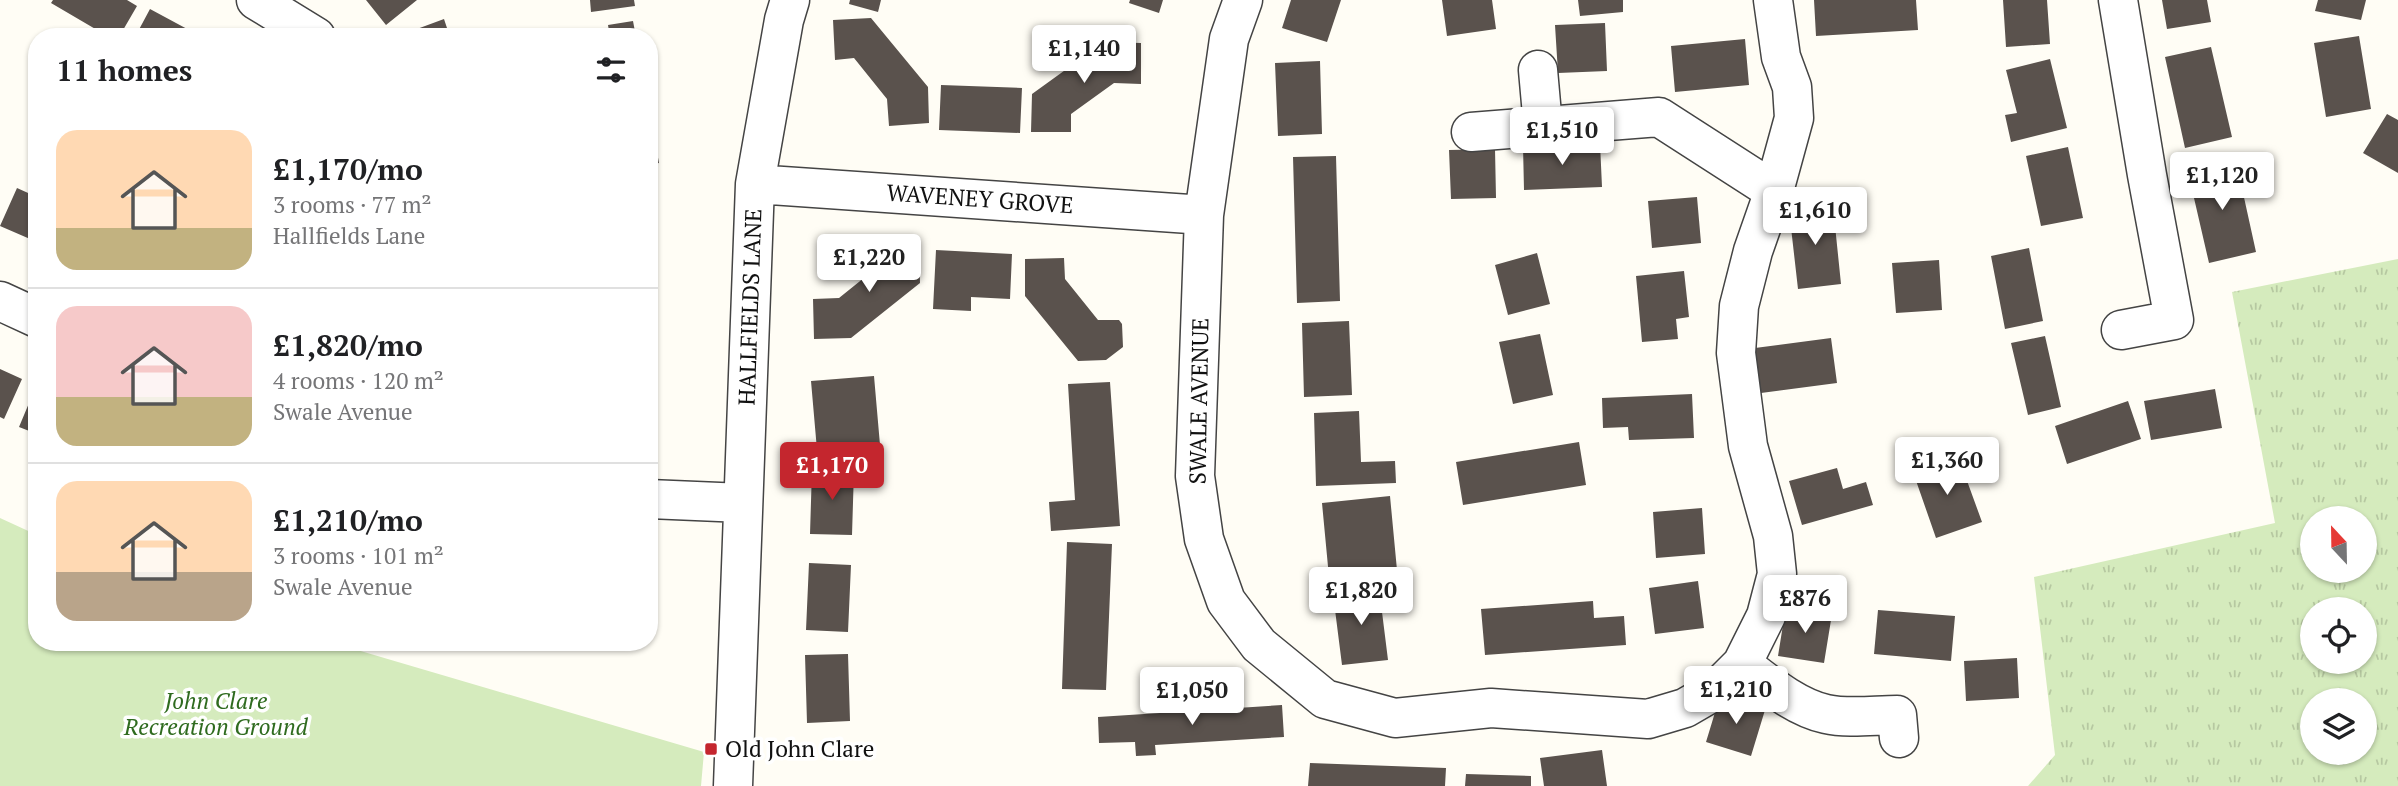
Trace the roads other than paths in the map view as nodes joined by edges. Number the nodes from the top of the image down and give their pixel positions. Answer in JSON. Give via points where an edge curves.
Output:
{"nodes":[{"id":1,"x":256,"y":0,"type":"edge"},
{"id":2,"x":790,"y":0,"type":"edge"},
{"id":3,"x":1243,"y":0,"type":"edge"},
{"id":4,"x":1773,"y":0,"type":"edge"},
{"id":5,"x":2118,"y":0,"type":"edge"},
{"id":6,"x":301,"y":28,"type":"edge"},
{"id":7,"x":1538,"y":70,"type":"dead end"},
{"id":8,"x":1543,"y":126,"type":"junction"},
{"id":9,"x":1471,"y":132,"type":"dead end"},
{"id":10,"x":755,"y":184,"type":"junction"},
{"id":11,"x":1774,"y":191,"type":"junction"},
{"id":12,"x":1204,"y":215,"type":"junction"},
{"id":13,"x":0,"y":301,"type":"edge"},
{"id":14,"x":28,"y":314,"type":"edge"},
{"id":15,"x":2121,"y":330,"type":"dead end"},
{"id":16,"x":658,"y":499,"type":"edge"},
{"id":17,"x":743,"y":503,"type":"junction"},
{"id":18,"x":1742,"y":664,"type":"junction"},
{"id":19,"x":1899,"y":738,"type":"dead end"},
{"id":20,"x":733,"y":786,"type":"edge"}],
"edges":[{"from":1,"to":6,"type":"street"},
{"from":2,"to":10,"type":"street","name":"HALLFIELDS LANE"},
{"from":3,"to":12,"type":"street","name":"SWALE AVENUE","via":[[1229,39]]},
{"from":4,"to":11,"type":"street","name":"SWALE AVENUE","via":[[1794,118]]},
{"from":5,"to":15,"type":"street","via":[[2174,320]]},
{"from":7,"to":8,"type":"street"},
{"from":8,"to":9,"type":"street"},
{"from":8,"to":11,"type":"street","via":[[1659,117]]},
{"from":10,"to":12,"type":"street","name":"WAVENEY GROVE"},
{"from":10,"to":17,"type":"street","name":"HALLFIELDS LANE"},
{"from":11,"to":18,"type":"street","name":"SWALE AVENUE","via":[[1739,306],[1736,353],[1748,446],[1773,536],[1777,574],[1766,616]]},
{"from":12,"to":18,"type":"street","name":"SWALE AVENUE","via":[[1195,477],[1205,539],[1226,601],[1259,645],[1325,699],[1395,718],[1491,708],[1648,719],[1685,708],[1716,691]]},
{"from":13,"to":14,"type":"street"},
{"from":16,"to":17,"type":"street"},
{"from":17,"to":20,"type":"street","name":"HALLFIELDS LANE"},
{"from":18,"to":19,"type":"street","via":[[1772,687],[1826,714],[1897,715]]}]}
